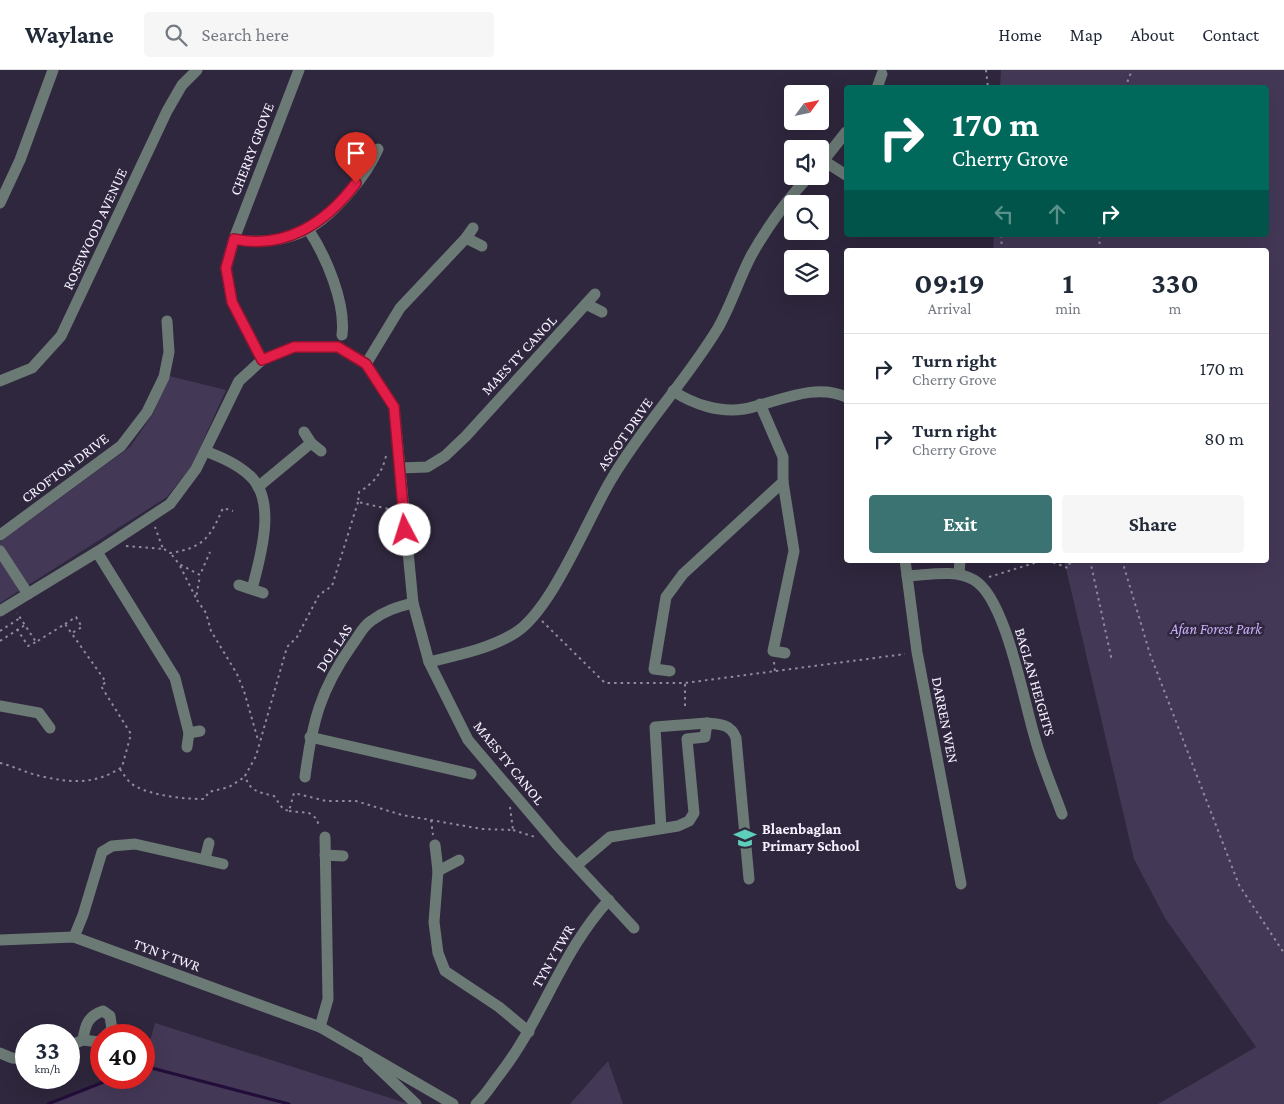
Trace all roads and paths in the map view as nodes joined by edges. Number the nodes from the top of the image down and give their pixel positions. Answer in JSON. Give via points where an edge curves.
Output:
{"nodes":[{"id":1,"x":54,"y":70,"type":"edge"},
{"id":2,"x":197,"y":70,"type":"edge"},
{"id":3,"x":299,"y":70,"type":"edge"},
{"id":4,"x":986,"y":70,"type":"edge"},
{"id":5,"x":1132,"y":70,"type":"edge"},
{"id":6,"x":882,"y":74,"type":"dead end"},
{"id":7,"x":880,"y":85,"type":"edge"},
{"id":8,"x":988,"y":85,"type":"edge"},
{"id":9,"x":1125,"y":85,"type":"edge"},
{"id":10,"x":844,"y":135,"type":"edge"},
{"id":11,"x":378,"y":149,"type":"dead end"},
{"id":12,"x":829,"y":154,"type":"edge"},
{"id":13,"x":829,"y":166,"type":"edge"},
{"id":14,"x":844,"y":173,"type":"edge"},
{"id":15,"x":800,"y":185,"type":"edge"},
{"id":16,"x":0,"y":203,"type":"edge"},
{"id":17,"x":473,"y":228,"type":"dead end"},
{"id":18,"x":308,"y":229,"type":"junction"},
{"id":19,"x":466,"y":238,"type":"junction"},
{"id":20,"x":234,"y":239,"type":"junction"},
{"id":21,"x":482,"y":246,"type":"dead end"},
{"id":22,"x":595,"y":294,"type":"dead end"},
{"id":23,"x":586,"y":304,"type":"junction"},
{"id":24,"x":602,"y":312,"type":"dead end"},
{"id":25,"x":167,"y":321,"type":"dead end"},
{"id":26,"x":339,"y":330,"type":"dead end"},
{"id":27,"x":262,"y":360,"type":"junction"},
{"id":28,"x":366,"y":364,"type":"junction"},
{"id":29,"x":0,"y":381,"type":"edge"},
{"id":30,"x":673,"y":391,"type":"junction"},
{"id":31,"x":844,"y":397,"type":"edge"},
{"id":32,"x":760,"y":404,"type":"junction"},
{"id":33,"x":304,"y":432,"type":"dead end"},
{"id":34,"x":311,"y":443,"type":"junction"},
{"id":35,"x":205,"y":451,"type":"junction"},
{"id":36,"x":321,"y":451,"type":"dead end"},
{"id":37,"x":388,"y":452,"type":"dead end"},
{"id":38,"x":400,"y":468,"type":"junction"},
{"id":39,"x":783,"y":482,"type":"junction"},
{"id":40,"x":258,"y":487,"type":"junction"},
{"id":41,"x":358,"y":502,"type":"junction"},
{"id":42,"x":233,"y":511,"type":"dead end"},
{"id":43,"x":404,"y":512,"type":"junction"},
{"id":44,"x":152,"y":521,"type":"dead end"},
{"id":45,"x":0,"y":534,"type":"edge"},
{"id":46,"x":123,"y":546,"type":"dead end"},
{"id":47,"x":164,"y":550,"type":"dead end"},
{"id":48,"x":0,"y":551,"type":"edge"},
{"id":49,"x":97,"y":552,"type":"junction"},
{"id":50,"x":210,"y":552,"type":"dead end"},
{"id":51,"x":172,"y":555,"type":"dead end"},
{"id":52,"x":905,"y":563,"type":"edge"},
{"id":53,"x":960,"y":563,"type":"edge"},
{"id":54,"x":1036,"y":563,"type":"edge"},
{"id":55,"x":1054,"y":563,"type":"edge"},
{"id":56,"x":1069,"y":563,"type":"edge"},
{"id":57,"x":1091,"y":563,"type":"edge"},
{"id":58,"x":1123,"y":563,"type":"edge"},
{"id":59,"x":180,"y":566,"type":"dead end"},
{"id":60,"x":959,"y":574,"type":"junction"},
{"id":61,"x":200,"y":575,"type":"junction"},
{"id":62,"x":907,"y":576,"type":"junction"},
{"id":63,"x":976,"y":581,"type":"junction"},
{"id":64,"x":239,"y":585,"type":"dead end"},
{"id":65,"x":252,"y":589,"type":"junction"},
{"id":66,"x":264,"y":593,"type":"dead end"},
{"id":67,"x":28,"y":594,"type":"junction"},
{"id":68,"x":197,"y":600,"type":"dead end"},
{"id":69,"x":413,"y":603,"type":"junction"},
{"id":70,"x":0,"y":611,"type":"edge"},
{"id":71,"x":15,"y":611,"type":"dead end"},
{"id":72,"x":535,"y":614,"type":"junction"},
{"id":73,"x":20,"y":618,"type":"junction"},
{"id":74,"x":65,"y":624,"type":"junction"},
{"id":75,"x":25,"y":625,"type":"junction"},
{"id":76,"x":17,"y":629,"type":"junction"},
{"id":77,"x":0,"y":631,"type":"edge"},
{"id":78,"x":72,"y":633,"type":"junction"},
{"id":79,"x":0,"y":641,"type":"edge"},
{"id":80,"x":36,"y":642,"type":"junction"},
{"id":81,"x":917,"y":652,"type":"junction"},
{"id":82,"x":785,"y":653,"type":"dead end"},
{"id":83,"x":1112,"y":661,"type":"dead end"},
{"id":84,"x":429,"y":662,"type":"junction"},
{"id":85,"x":670,"y":671,"type":"dead end"},
{"id":86,"x":685,"y":683,"type":"junction"},
{"id":87,"x":0,"y":706,"type":"edge"},
{"id":88,"x":685,"y":706,"type":"dead end"},
{"id":89,"x":707,"y":724,"type":"junction"},
{"id":90,"x":50,"y":728,"type":"dead end"},
{"id":91,"x":310,"y":737,"type":"junction"},
{"id":92,"x":258,"y":740,"type":"dead end"},
{"id":93,"x":187,"y":747,"type":"dead end"},
{"id":94,"x":0,"y":763,"type":"edge"},
{"id":95,"x":120,"y":768,"type":"junction"},
{"id":96,"x":471,"y":774,"type":"dead end"},
{"id":97,"x":305,"y":777,"type":"dead end"},
{"id":98,"x":243,"y":778,"type":"dead end"},
{"id":99,"x":508,"y":788,"type":"junction"},
{"id":100,"x":289,"y":811,"type":"junction"},
{"id":101,"x":1062,"y":814,"type":"dead end"},
{"id":102,"x":431,"y":820,"type":"junction"},
{"id":103,"x":661,"y":828,"type":"junction"},
{"id":104,"x":326,"y":836,"type":"joint"},
{"id":105,"x":209,"y":843,"type":"dead end"},
{"id":106,"x":435,"y":845,"type":"joint"},
{"id":107,"x":326,"y":855,"type":"junction"},
{"id":108,"x":343,"y":856,"type":"dead end"},
{"id":109,"x":205,"y":859,"type":"junction"},
{"id":110,"x":459,"y":860,"type":"dead end"},
{"id":111,"x":223,"y":864,"type":"dead end"},
{"id":112,"x":577,"y":865,"type":"junction"},
{"id":113,"x":438,"y":871,"type":"junction"},
{"id":114,"x":749,"y":880,"type":"dead end"},
{"id":115,"x":961,"y":884,"type":"dead end"},
{"id":116,"x":609,"y":900,"type":"junction"},
{"id":117,"x":634,"y":928,"type":"dead end"},
{"id":118,"x":74,"y":937,"type":"junction"},
{"id":119,"x":0,"y":940,"type":"edge"},
{"id":120,"x":1284,"y":953,"type":"edge"},
{"id":121,"x":111,"y":1024,"type":"edge"},
{"id":122,"x":320,"y":1027,"type":"junction"},
{"id":123,"x":529,"y":1032,"type":"junction"},
{"id":124,"x":83,"y":1040,"type":"junction"},
{"id":125,"x":80,"y":1041,"type":"edge"},
{"id":126,"x":90,"y":1041,"type":"edge"},
{"id":127,"x":356,"y":1046,"type":"junction"},
{"id":128,"x":0,"y":1053,"type":"edge"},
{"id":129,"x":15,"y":1058,"type":"edge"},
{"id":130,"x":416,"y":1104,"type":"edge"},
{"id":131,"x":453,"y":1104,"type":"edge"},
{"id":132,"x":476,"y":1104,"type":"edge"}],
"edges":[{"from":1,"to":16,"type":"street"},
{"from":2,"to":29,"type":"street","name":"ROSEWOOD AVENUE","via":[[182,85],[167,111],[61,336],[32,368]]},
{"from":3,"to":20,"type":"street","name":"CHERRY GROVE"},
{"from":4,"to":8,"type":"path"},
{"from":5,"to":9,"type":"path"},
{"from":6,"to":7,"type":"street"},
{"from":10,"to":12,"type":"street"},
{"from":11,"to":18,"type":"street","via":[[379,163]]},
{"from":13,"to":14,"type":"street"},
{"from":15,"to":30,"type":"street","name":"ASCOT DRIVE","via":[[757,247],[717,328]]},
{"from":17,"to":19,"type":"street"},
{"from":18,"to":20,"type":"street","via":[[275,240],[250,243]]},
{"from":18,"to":26,"type":"street","via":[[320,248],[341,306]]},
{"from":19,"to":21,"type":"street"},
{"from":19,"to":28,"type":"street","via":[[400,308]]},
{"from":20,"to":27,"type":"street","name":"CHERRY GROVE","via":[[226,268],[232,302]]},
{"from":22,"to":23,"type":"street","name":"MAES TY CANOL"},
{"from":23,"to":24,"type":"street"},
{"from":23,"to":38,"type":"street","name":"MAES TY CANOL","via":[[445,456],[427,467]]},
{"from":25,"to":45,"type":"street","name":"CROFTON DRIVE","via":[[164,336],[169,352],[164,376],[147,412],[121,446]]},
{"from":27,"to":28,"type":"street","name":"MAES TY CANOL","via":[[294,347],[338,347]]},
{"from":27,"to":35,"type":"street","name":"MAES TY CANOL","via":[[239,381]]},
{"from":28,"to":38,"type":"street","name":"MAES TY CANOL","via":[[394,407]]},
{"from":30,"to":32,"type":"street","via":[[690,402],[713,407],[742,409]]},
{"from":30,"to":72,"type":"street","name":"ASCOT DRIVE","via":[[612,478],[556,585]]},
{"from":31,"to":32,"type":"street","via":[[815,391]]},
{"from":32,"to":39,"type":"street","via":[[782,457]]},
{"from":33,"to":34,"type":"street"},
{"from":34,"to":36,"type":"street"},
{"from":34,"to":40,"type":"street"},
{"from":35,"to":40,"type":"street","via":[[228,461],[250,476]]},
{"from":35,"to":49,"type":"street","name":"MAES TY CANOL","via":[[170,504]]},
{"from":37,"to":41,"type":"path","via":[[383,469],[370,486],[359,492]]},
{"from":38,"to":43,"type":"street","name":"MAES TY CANOL"},
{"from":39,"to":82,"type":"street","via":[[794,552],[773,651]]},
{"from":39,"to":85,"type":"street","via":[[683,574],[666,596],[654,669]]},
{"from":40,"to":65,"type":"street","via":[[266,514],[263,546]]},
{"from":41,"to":43,"type":"path"},
{"from":41,"to":100,"type":"path","via":[[332,586],[319,595],[297,637],[287,647],[256,756],[245,776],[253,791],[274,796]]},
{"from":42,"to":47,"type":"path","via":[[223,508],[205,541],[190,550],[170,553]]},
{"from":43,"to":69,"type":"street","name":"MAES TY CANOL"},
{"from":44,"to":46,"type":"path","via":[[163,548]]},
{"from":48,"to":67,"type":"street"},
{"from":49,"to":67,"type":"street","name":"MAES TY CANOL"},
{"from":49,"to":93,"type":"street","via":[[175,678],[195,732]]},
{"from":50,"to":61,"type":"path"},
{"from":51,"to":61,"type":"path","via":[[179,564]]},
{"from":52,"to":62,"type":"street","name":"DARREN WEN"},
{"from":53,"to":60,"type":"street"},
{"from":54,"to":63,"type":"path"},
{"from":55,"to":56,"type":"path","via":[[1068,568]]},
{"from":57,"to":83,"type":"path"},
{"from":58,"to":120,"type":"path","via":[[1150,654],[1239,885]]},
{"from":59,"to":61,"type":"path","via":[[196,598]]},
{"from":60,"to":62,"type":"street"},
{"from":60,"to":63,"type":"street"},
{"from":62,"to":81,"type":"street","name":"DARREN WEN"},
{"from":63,"to":101,"type":"street","name":"BAGLAN HEIGHTS","via":[[1003,622],[1035,740]]},
{"from":64,"to":65,"type":"street"},
{"from":65,"to":66,"type":"street"},
{"from":67,"to":70,"type":"street","name":"MAES TY CANOL"},
{"from":68,"to":92,"type":"path","via":[[237,674]]},
{"from":69,"to":84,"type":"street","name":"MAES TY CANOL"},
{"from":69,"to":91,"type":"street","name":"DOL LAS","via":[[388,610],[368,622],[321,697]]},
{"from":71,"to":73,"type":"path"},
{"from":72,"to":84,"type":"street","name":"ASCOT DRIVE","via":[[516,633],[482,648]]},
{"from":72,"to":86,"type":"path","via":[[605,683]]},
{"from":73,"to":75,"type":"path"},
{"from":73,"to":77,"type":"path"},
{"from":74,"to":78,"type":"path"},
{"from":74,"to":78,"type":"path","via":[[76,617],[82,627]]},
{"from":74,"to":80,"type":"path"},
{"from":75,"to":76,"type":"path"},
{"from":75,"to":80,"type":"path"},
{"from":76,"to":79,"type":"path"},
{"from":76,"to":80,"type":"path","via":[[28,646]]},
{"from":78,"to":95,"type":"path","via":[[106,682],[101,686],[130,734]]},
{"from":81,"to":86,"type":"path"},
{"from":81,"to":115,"type":"street","name":"DARREN WEN"},
{"from":84,"to":99,"type":"street","name":"MAES TY CANOL","via":[[468,740]]},
{"from":86,"to":88,"type":"path"},
{"from":87,"to":90,"type":"street","via":[[39,714]]},
{"from":89,"to":103,"type":"street","via":[[705,737],[687,739],[692,818],[685,823]]},
{"from":89,"to":103,"type":"street","via":[[655,727]]},
{"from":89,"to":114,"type":"street","via":[[728,726],[736,738]]},
{"from":91,"to":96,"type":"street"},
{"from":91,"to":97,"type":"street","name":"DOL LAS"},
{"from":94,"to":95,"type":"path","via":[[40,776],[83,782],[106,777]]},
{"from":95,"to":98,"type":"path","via":[[136,787],[183,799],[204,799],[209,792],[229,787]]},
{"from":99,"to":102,"type":"path","via":[[513,830],[482,829]]},
{"from":99,"to":112,"type":"street","name":"MAES TY CANOL"},
{"from":100,"to":102,"type":"path","via":[[294,793],[326,800],[356,801]]},
{"from":100,"to":104,"type":"path","via":[[309,814],[317,819],[320,831]]},
{"from":102,"to":106,"type":"path"},
{"from":103,"to":112,"type":"street","via":[[610,837]]},
{"from":104,"to":107,"type":"street"},
{"from":105,"to":109,"type":"street"},
{"from":106,"to":113,"type":"street"},
{"from":107,"to":108,"type":"street"},
{"from":107,"to":122,"type":"street","via":[[328,999]]},
{"from":109,"to":111,"type":"street"},
{"from":109,"to":118,"type":"street","via":[[135,844],[112,846],[102,852]]},
{"from":110,"to":113,"type":"street"},
{"from":112,"to":116,"type":"street","name":"MAES TY CANOL"},
{"from":113,"to":123,"type":"street","via":[[434,922],[438,954],[445,971],[500,1007]]},
{"from":116,"to":117,"type":"street","name":"MAES TY CANOL"},
{"from":116,"to":123,"type":"street","name":"TYN Y TWR","via":[[596,914],[570,955]]},
{"from":118,"to":119,"type":"street","name":"TYN Y TWR"},
{"from":118,"to":122,"type":"street","name":"TYN Y TWR"},
{"from":121,"to":124,"type":"street","via":[[110,1016],[103,1011],[92,1014],[85,1025]]},
{"from":122,"to":127,"type":"street","name":"TYN Y TWR"},
{"from":123,"to":132,"type":"street","name":"TYN Y TWR"},
{"from":124,"to":125,"type":"street"},
{"from":124,"to":126,"type":"street"},
{"from":127,"to":130,"type":"street"},
{"from":127,"to":131,"type":"street","name":"TYN Y TWR"},
{"from":128,"to":129,"type":"street"}]}
